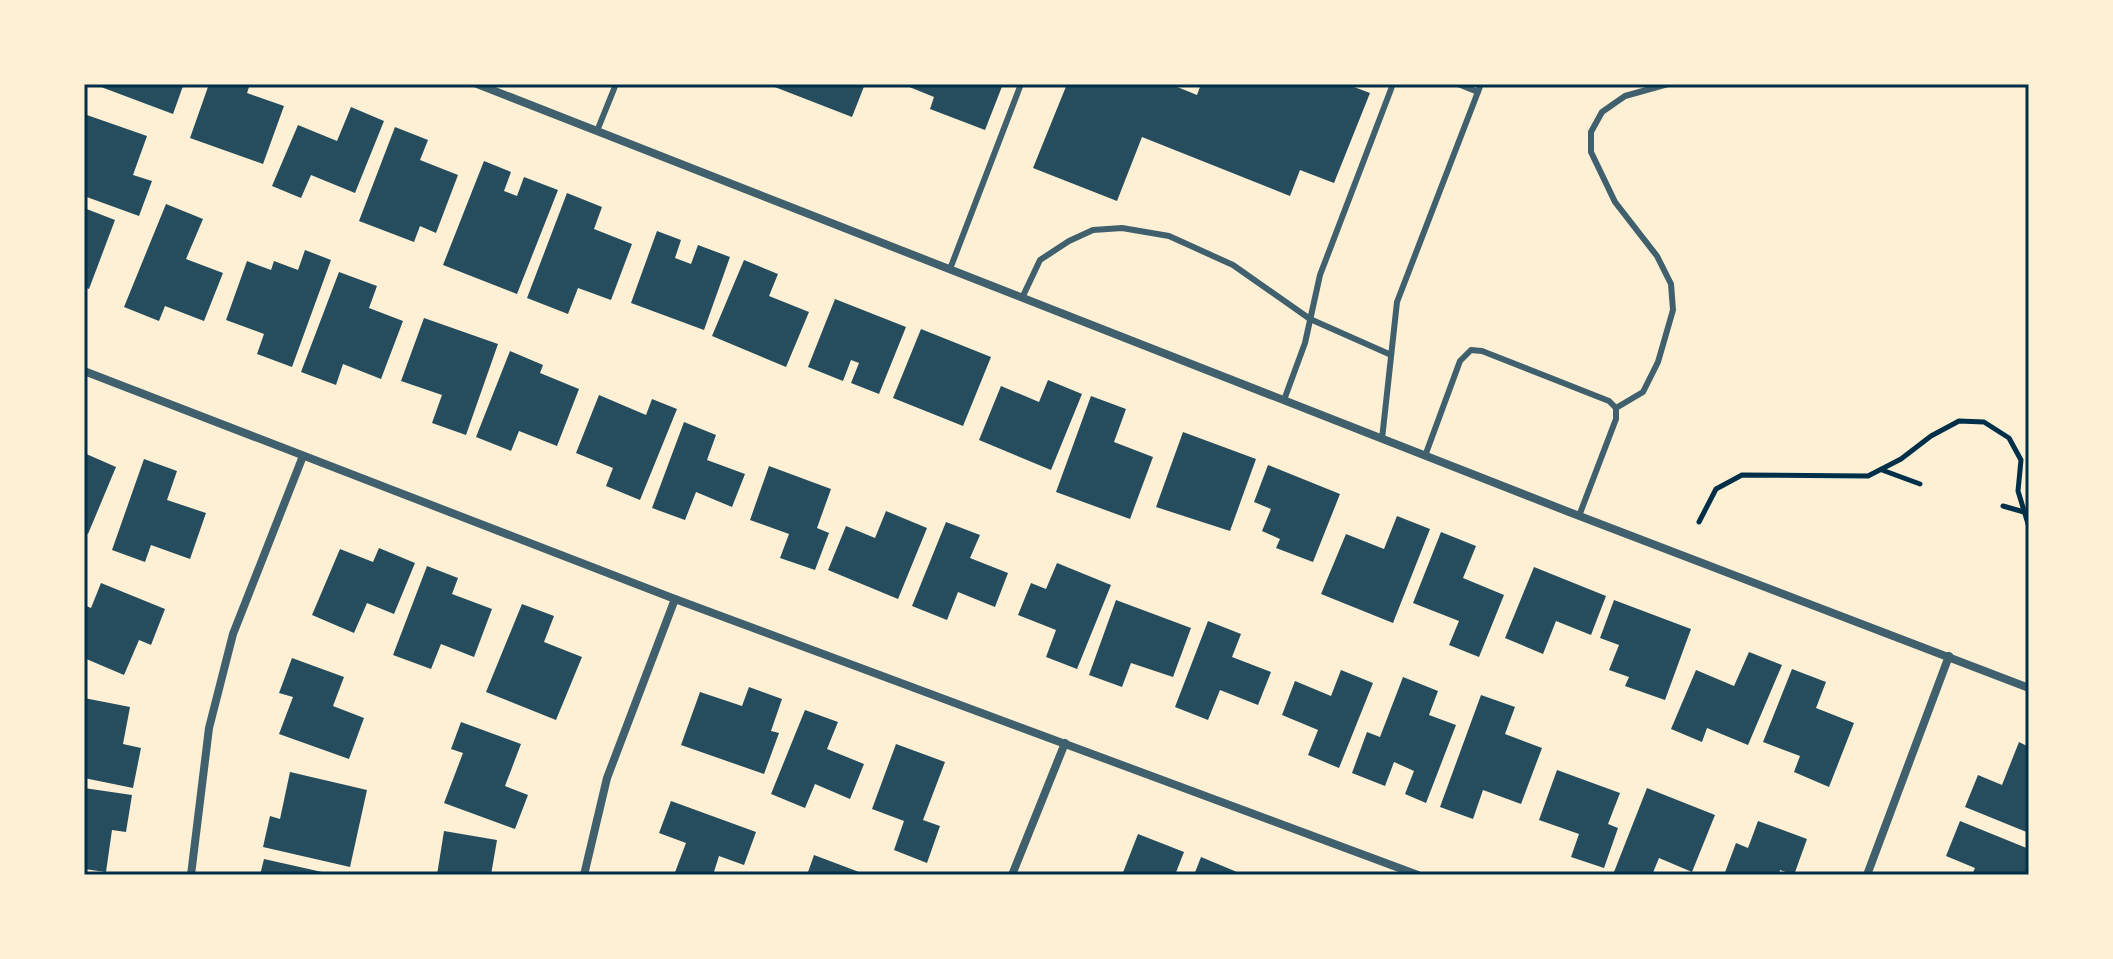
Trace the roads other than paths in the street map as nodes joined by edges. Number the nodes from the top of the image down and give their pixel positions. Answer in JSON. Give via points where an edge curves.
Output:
{"nodes":[{"id":1,"x":477,"y":84,"type":"edge"},
{"id":2,"x":616,"y":84,"type":"edge"},
{"id":3,"x":1021,"y":84,"type":"edge"},
{"id":4,"x":1393,"y":84,"type":"edge"},
{"id":5,"x":1458,"y":84,"type":"edge"},
{"id":6,"x":1481,"y":84,"type":"edge"},
{"id":7,"x":1668,"y":84,"type":"edge"},
{"id":8,"x":1478,"y":92,"type":"junction"},
{"id":9,"x":597,"y":131,"type":"junction"},
{"id":10,"x":950,"y":269,"type":"junction"},
{"id":11,"x":1022,"y":298,"type":"junction"},
{"id":12,"x":1310,"y":319,"type":"junction"},
{"id":13,"x":1389,"y":354,"type":"junction"},
{"id":14,"x":84,"y":371,"type":"edge"},
{"id":15,"x":1284,"y":400,"type":"junction"},
{"id":16,"x":1616,"y":408,"type":"junction"},
{"id":17,"x":1382,"y":439,"type":"junction"},
{"id":18,"x":303,"y":456,"type":"junction"},
{"id":19,"x":1425,"y":456,"type":"junction"},
{"id":20,"x":1579,"y":516,"type":"junction"},
{"id":21,"x":675,"y":599,"type":"junction"},
{"id":22,"x":1949,"y":656,"type":"junction"},
{"id":23,"x":2029,"y":688,"type":"edge"},
{"id":24,"x":1065,"y":743,"type":"junction"},
{"id":25,"x":191,"y":875,"type":"edge"},
{"id":26,"x":584,"y":875,"type":"edge"},
{"id":27,"x":1012,"y":875,"type":"edge"},
{"id":28,"x":1418,"y":875,"type":"edge"},
{"id":29,"x":1867,"y":875,"type":"edge"}],
"edges":[{"from":1,"to":9,"type":"street"},
{"from":2,"to":9,"type":"lane"},
{"from":3,"to":10,"type":"lane"},
{"from":4,"to":12,"type":"lane","via":[[1320,275]]},
{"from":5,"to":8,"type":"lane"},
{"from":6,"to":8,"type":"lane"},
{"from":7,"to":16,"type":"lane","via":[[1625,96],[1602,112],[1591,132],[1591,152],[1615,202],[1657,256],[1671,284],[1673,310],[1658,362],[1643,392]]},
{"from":8,"to":13,"type":"lane","via":[[1397,302]]},
{"from":9,"to":10,"type":"street"},
{"from":10,"to":11,"type":"street"},
{"from":11,"to":12,"type":"lane","via":[[1040,260],[1093,230],[1122,228],[1169,236],[1233,265]]},
{"from":11,"to":15,"type":"street"},
{"from":12,"to":13,"type":"lane"},
{"from":12,"to":15,"type":"lane"},
{"from":13,"to":17,"type":"lane"},
{"from":14,"to":18,"type":"street"},
{"from":15,"to":17,"type":"street"},
{"from":16,"to":19,"type":"lane","via":[[1581,389],[1471,350],[1460,361]]},
{"from":16,"to":20,"type":"lane"},
{"from":17,"to":19,"type":"street"},
{"from":18,"to":21,"type":"street"},
{"from":18,"to":25,"type":"street","via":[[233,634],[209,728]]},
{"from":19,"to":20,"type":"street"},
{"from":20,"to":22,"type":"street"},
{"from":21,"to":24,"type":"street"},
{"from":21,"to":26,"type":"street","via":[[607,778]]},
{"from":22,"to":23,"type":"street"},
{"from":22,"to":29,"type":"street"},
{"from":24,"to":27,"type":"street"},
{"from":24,"to":28,"type":"street"}]}
